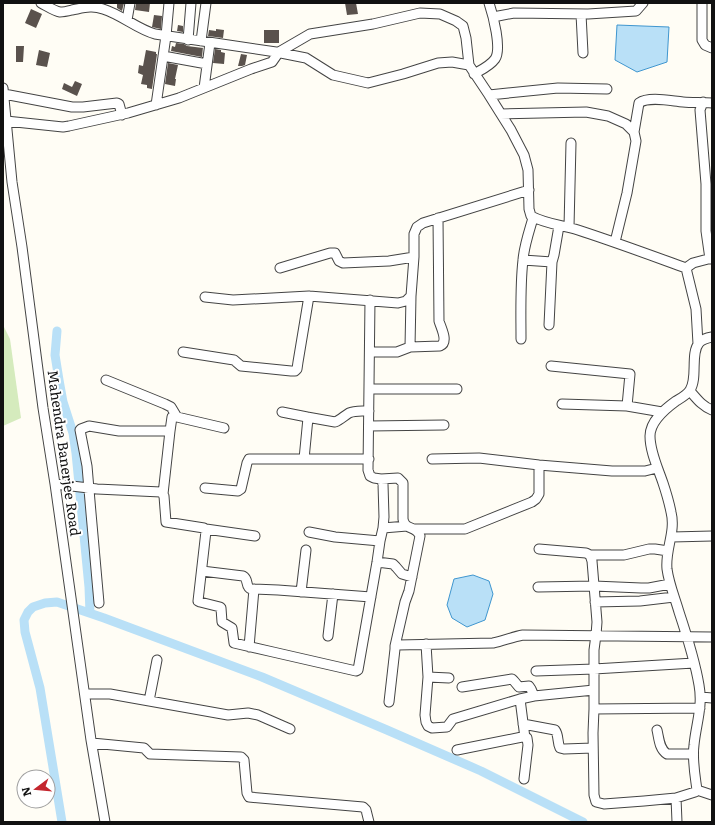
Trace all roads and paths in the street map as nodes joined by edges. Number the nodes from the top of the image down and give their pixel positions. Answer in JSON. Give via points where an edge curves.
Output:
{"nodes":[{"id":1,"x":41,"y":3,"type":"edge"},
{"id":2,"x":130,"y":3,"type":"edge"},
{"id":3,"x":169,"y":3,"type":"edge"},
{"id":4,"x":191,"y":3,"type":"edge"},
{"id":5,"x":206,"y":3,"type":"edge"},
{"id":6,"x":489,"y":3,"type":"edge"},
{"id":7,"x":643,"y":3,"type":"edge"},
{"id":8,"x":702,"y":3,"type":"edge"},
{"id":9,"x":103,"y":6,"type":"edge"},
{"id":10,"x":581,"y":14,"type":"junction"},
{"id":11,"x":493,"y":17,"type":"junction"},
{"id":12,"x":127,"y":20,"type":"junction"},
{"id":13,"x":166,"y":36,"type":"junction"},
{"id":14,"x":188,"y":40,"type":"junction"},
{"id":15,"x":201,"y":41,"type":"junction"},
{"id":16,"x":210,"y":43,"type":"junction"},
{"id":17,"x":712,"y":48,"type":"edge"},
{"id":18,"x":279,"y":52,"type":"junction"},
{"id":19,"x":583,"y":53,"type":"dead end"},
{"id":20,"x":163,"y":56,"type":"junction"},
{"id":21,"x":207,"y":64,"type":"junction"},
{"id":22,"x":469,"y":65,"type":"junction"},
{"id":23,"x":474,"y":74,"type":"junction"},
{"id":24,"x":204,"y":88,"type":"junction"},
{"id":25,"x":607,"y":89,"type":"dead end"},
{"id":26,"x":3,"y":91,"type":"edge"},
{"id":27,"x":489,"y":94,"type":"junction"},
{"id":28,"x":708,"y":103,"type":"edge"},
{"id":29,"x":156,"y":105,"type":"junction"},
{"id":30,"x":501,"y":114,"type":"junction"},
{"id":31,"x":122,"y":115,"type":"junction"},
{"id":32,"x":6,"y":121,"type":"junction"},
{"id":33,"x":634,"y":132,"type":"junction"},
{"id":34,"x":571,"y":143,"type":"dead end"},
{"id":35,"x":529,"y":190,"type":"junction"},
{"id":36,"x":438,"y":218,"type":"junction"},
{"id":37,"x":533,"y":218,"type":"junction"},
{"id":38,"x":559,"y":226,"type":"junction"},
{"id":39,"x":569,"y":227,"type":"junction"},
{"id":40,"x":615,"y":242,"type":"junction"},
{"id":41,"x":414,"y":257,"type":"junction"},
{"id":42,"x":711,"y":259,"type":"edge"},
{"id":43,"x":523,"y":260,"type":"junction"},
{"id":44,"x":552,"y":262,"type":"junction"},
{"id":45,"x":280,"y":268,"type":"dead end"},
{"id":46,"x":686,"y":268,"type":"junction"},
{"id":47,"x":309,"y":296,"type":"junction"},
{"id":48,"x":410,"y":296,"type":"junction"},
{"id":49,"x":205,"y":297,"type":"dead end"},
{"id":50,"x":370,"y":300,"type":"junction"},
{"id":51,"x":549,"y":324,"type":"dead end"},
{"id":52,"x":712,"y":337,"type":"edge"},
{"id":53,"x":521,"y":339,"type":"dead end"},
{"id":54,"x":698,"y":344,"type":"junction"},
{"id":55,"x":410,"y":347,"type":"junction"},
{"id":56,"x":183,"y":352,"type":"dead end"},
{"id":57,"x":370,"y":352,"type":"junction"},
{"id":58,"x":551,"y":366,"type":"dead end"},
{"id":59,"x":106,"y":380,"type":"dead end"},
{"id":60,"x":369,"y":389,"type":"junction"},
{"id":61,"x":457,"y":389,"type":"dead end"},
{"id":62,"x":690,"y":391,"type":"junction"},
{"id":63,"x":562,"y":404,"type":"dead end"},
{"id":64,"x":627,"y":406,"type":"junction"},
{"id":65,"x":712,"y":410,"type":"edge"},
{"id":66,"x":369,"y":411,"type":"junction"},
{"id":67,"x":282,"y":412,"type":"dead end"},
{"id":68,"x":662,"y":412,"type":"junction"},
{"id":69,"x":177,"y":417,"type":"junction"},
{"id":70,"x":307,"y":417,"type":"junction"},
{"id":71,"x":444,"y":425,"type":"dead end"},
{"id":72,"x":369,"y":426,"type":"junction"},
{"id":73,"x":224,"y":428,"type":"dead end"},
{"id":74,"x":170,"y":432,"type":"junction"},
{"id":75,"x":304,"y":459,"type":"junction"},
{"id":76,"x":368,"y":459,"type":"junction"},
{"id":77,"x":432,"y":459,"type":"dead end"},
{"id":78,"x":539,"y":465,"type":"junction"},
{"id":79,"x":657,"y":468,"type":"junction"},
{"id":80,"x":381,"y":479,"type":"junction"},
{"id":81,"x":55,"y":484,"type":"junction"},
{"id":82,"x":88,"y":488,"type":"junction"},
{"id":83,"x":205,"y":488,"type":"dead end"},
{"id":84,"x":163,"y":494,"type":"junction"},
{"id":85,"x":383,"y":528,"type":"junction"},
{"id":86,"x":411,"y":528,"type":"junction"},
{"id":87,"x":206,"y":529,"type":"junction"},
{"id":88,"x":309,"y":532,"type":"dead end"},
{"id":89,"x":255,"y":536,"type":"dead end"},
{"id":90,"x":712,"y":536,"type":"edge"},
{"id":91,"x":672,"y":537,"type":"junction"},
{"id":92,"x":380,"y":541,"type":"junction"},
{"id":93,"x":306,"y":550,"type":"dead end"},
{"id":94,"x":539,"y":550,"type":"dead end"},
{"id":95,"x":668,"y":551,"type":"junction"},
{"id":96,"x":590,"y":555,"type":"junction"},
{"id":97,"x":377,"y":562,"type":"junction"},
{"id":98,"x":202,"y":571,"type":"junction"},
{"id":99,"x":412,"y":577,"type":"junction"},
{"id":100,"x":670,"y":584,"type":"junction"},
{"id":101,"x":594,"y":586,"type":"junction"},
{"id":102,"x":538,"y":587,"type":"dead end"},
{"id":103,"x":254,"y":589,"type":"junction"},
{"id":104,"x":301,"y":592,"type":"junction"},
{"id":105,"x":333,"y":594,"type":"junction"},
{"id":106,"x":371,"y":597,"type":"junction"},
{"id":107,"x":674,"y":597,"type":"junction"},
{"id":108,"x":99,"y":602,"type":"dead end"},
{"id":109,"x":595,"y":602,"type":"junction"},
{"id":110,"x":596,"y":635,"type":"junction"},
{"id":111,"x":328,"y":636,"type":"dead end"},
{"id":112,"x":712,"y":636,"type":"edge"},
{"id":113,"x":687,"y":637,"type":"junction"},
{"id":114,"x":426,"y":644,"type":"junction"},
{"id":115,"x":396,"y":646,"type":"junction"},
{"id":116,"x":249,"y":647,"type":"junction"},
{"id":117,"x":157,"y":660,"type":"dead end"},
{"id":118,"x":694,"y":663,"type":"junction"},
{"id":119,"x":594,"y":669,"type":"junction"},
{"id":120,"x":536,"y":671,"type":"dead end"},
{"id":121,"x":428,"y":677,"type":"junction"},
{"id":122,"x":449,"y":678,"type":"dead end"},
{"id":123,"x":462,"y":687,"type":"dead end"},
{"id":124,"x":594,"y":690,"type":"junction"},
{"id":125,"x":85,"y":694,"type":"junction"},
{"id":126,"x":534,"y":696,"type":"junction"},
{"id":127,"x":701,"y":697,"type":"junction"},
{"id":128,"x":712,"y":698,"type":"edge"},
{"id":129,"x":520,"y":699,"type":"junction"},
{"id":130,"x":149,"y":701,"type":"junction"},
{"id":131,"x":390,"y":702,"type":"dead end"},
{"id":132,"x":700,"y":708,"type":"junction"},
{"id":133,"x":594,"y":709,"type":"junction"},
{"id":134,"x":523,"y":724,"type":"junction"},
{"id":135,"x":290,"y":729,"type":"dead end"},
{"id":136,"x":657,"y":730,"type":"dead end"},
{"id":137,"x":525,"y":738,"type":"junction"},
{"id":138,"x":92,"y":743,"type":"junction"},
{"id":139,"x":593,"y":748,"type":"junction"},
{"id":140,"x":457,"y":750,"type":"dead end"},
{"id":141,"x":693,"y":754,"type":"junction"},
{"id":142,"x":524,"y":779,"type":"dead end"},
{"id":143,"x":697,"y":790,"type":"junction"},
{"id":144,"x":712,"y":795,"type":"edge"},
{"id":145,"x":676,"y":798,"type":"junction"},
{"id":146,"x":105,"y":822,"type":"edge"},
{"id":147,"x":369,"y":822,"type":"edge"},
{"id":148,"x":677,"y":822,"type":"edge"}],
"edges":[{"from":1,"to":9,"type":"street","via":[[61,12]]},
{"from":2,"to":12,"type":"street"},
{"from":3,"to":13,"type":"street"},
{"from":4,"to":14,"type":"street"},
{"from":5,"to":15,"type":"street"},
{"from":6,"to":11,"type":"street"},
{"from":7,"to":10,"type":"street","via":[[636,11]]},
{"from":8,"to":17,"type":"street","via":[[702,40],[705,45]]},
{"from":9,"to":12,"type":"street"},
{"from":10,"to":11,"type":"street","via":[[514,13]]},
{"from":10,"to":19,"type":"street"},
{"from":11,"to":23,"type":"street","via":[[498,49],[496,58]]},
{"from":12,"to":13,"type":"street","via":[[149,33]]},
{"from":13,"to":14,"type":"street"},
{"from":13,"to":20,"type":"street"},
{"from":14,"to":15,"type":"street"},
{"from":15,"to":16,"type":"street"},
{"from":16,"to":18,"type":"street"},
{"from":16,"to":21,"type":"street"},
{"from":18,"to":22,"type":"street","via":[[306,58],[333,75],[368,83],[438,63]]},
{"from":18,"to":22,"type":"street","via":[[310,34],[420,13],[440,14],[463,26]]},
{"from":18,"to":24,"type":"street","via":[[272,62]]},
{"from":20,"to":21,"type":"street"},
{"from":20,"to":29,"type":"street"},
{"from":21,"to":24,"type":"street"},
{"from":22,"to":23,"type":"street"},
{"from":23,"to":27,"type":"street"},
{"from":24,"to":29,"type":"street"},
{"from":25,"to":27,"type":"street","via":[[558,88]]},
{"from":26,"to":31,"type":"street","via":[[72,107],[117,103]]},
{"from":26,"to":32,"type":"street","name":"Mahendra Banerjee Road"},
{"from":27,"to":30,"type":"street"},
{"from":28,"to":33,"type":"street","via":[[642,101],[639,103]]},
{"from":28,"to":42,"type":"street","via":[[700,110],[706,184],[706,232]]},
{"from":29,"to":31,"type":"street"},
{"from":30,"to":33,"type":"street","via":[[586,112],[608,116],[626,124]]},
{"from":30,"to":35,"type":"street","via":[[524,155]]},
{"from":31,"to":32,"type":"street","via":[[63,127]]},
{"from":32,"to":81,"type":"street","name":"Mahendra Banerjee Road","via":[[12,182]]},
{"from":33,"to":40,"type":"street","via":[[636,141]]},
{"from":34,"to":39,"type":"street"},
{"from":35,"to":36,"type":"street"},
{"from":35,"to":37,"type":"street","via":[[529,209]]},
{"from":36,"to":41,"type":"street","via":[[417,227],[414,234]]},
{"from":36,"to":55,"type":"street","via":[[439,321],[444,343],[440,346]]},
{"from":37,"to":38,"type":"street"},
{"from":37,"to":43,"type":"street"},
{"from":38,"to":39,"type":"street"},
{"from":38,"to":44,"type":"street"},
{"from":39,"to":40,"type":"street"},
{"from":40,"to":46,"type":"street"},
{"from":41,"to":45,"type":"street","via":[[389,261],[343,262],[339,261],[335,253],[330,252]]},
{"from":41,"to":48,"type":"street"},
{"from":42,"to":46,"type":"street","via":[[693,263]]},
{"from":43,"to":44,"type":"street"},
{"from":43,"to":53,"type":"street"},
{"from":44,"to":51,"type":"street"},
{"from":46,"to":54,"type":"street","via":[[696,309]]},
{"from":47,"to":49,"type":"street","via":[[232,300]]},
{"from":47,"to":50,"type":"street"},
{"from":47,"to":56,"type":"street","via":[[295,371],[240,366],[234,360]]},
{"from":48,"to":50,"type":"street","via":[[406,301],[398,303]]},
{"from":48,"to":55,"type":"street"},
{"from":50,"to":57,"type":"street"},
{"from":52,"to":54,"type":"street"},
{"from":54,"to":62,"type":"street"},
{"from":55,"to":57,"type":"street","via":[[398,352]]},
{"from":57,"to":60,"type":"street"},
{"from":58,"to":64,"type":"street","via":[[630,374]]},
{"from":59,"to":69,"type":"street","via":[[171,407]]},
{"from":60,"to":61,"type":"street"},
{"from":60,"to":66,"type":"street"},
{"from":62,"to":65,"type":"street","via":[[699,402]]},
{"from":62,"to":68,"type":"street"},
{"from":63,"to":64,"type":"street"},
{"from":64,"to":68,"type":"street"},
{"from":66,"to":70,"type":"street","via":[[355,411],[335,422]]},
{"from":66,"to":72,"type":"street"},
{"from":67,"to":70,"type":"street"},
{"from":68,"to":79,"type":"street","via":[[654,422],[650,435]]},
{"from":69,"to":73,"type":"street"},
{"from":69,"to":74,"type":"street","via":[[172,417]]},
{"from":70,"to":75,"type":"street","via":[[309,420]]},
{"from":71,"to":72,"type":"street"},
{"from":72,"to":76,"type":"street"},
{"from":74,"to":82,"type":"street","via":[[89,426],[81,429]]},
{"from":74,"to":84,"type":"street"},
{"from":75,"to":76,"type":"street"},
{"from":75,"to":83,"type":"street","via":[[249,459],[240,490]]},
{"from":76,"to":80,"type":"street","via":[[370,476]]},
{"from":77,"to":78,"type":"street","via":[[479,458]]},
{"from":78,"to":79,"type":"street","via":[[612,471],[645,471]]},
{"from":78,"to":86,"type":"street","via":[[539,494],[532,502],[465,529]]},
{"from":79,"to":91,"type":"street","via":[[672,513]]},
{"from":80,"to":85,"type":"street"},
{"from":80,"to":86,"type":"street","via":[[398,478],[403,483],[403,519],[404,524]]},
{"from":81,"to":82,"type":"street"},
{"from":81,"to":125,"type":"street","name":"Mahendra Banerjee Road"},
{"from":82,"to":84,"type":"street"},
{"from":82,"to":108,"type":"street"},
{"from":84,"to":87,"type":"street","via":[[166,522]]},
{"from":85,"to":86,"type":"street"},
{"from":85,"to":92,"type":"street"},
{"from":86,"to":99,"type":"street","via":[[420,536]]},
{"from":87,"to":89,"type":"street"},
{"from":87,"to":98,"type":"street"},
{"from":88,"to":92,"type":"street"},
{"from":90,"to":91,"type":"street"},
{"from":91,"to":95,"type":"street"},
{"from":92,"to":97,"type":"street"},
{"from":93,"to":104,"type":"street"},
{"from":94,"to":96,"type":"street"},
{"from":95,"to":96,"type":"street","via":[[649,549],[624,555]]},
{"from":95,"to":100,"type":"street","via":[[667,568]]},
{"from":96,"to":101,"type":"street"},
{"from":97,"to":99,"type":"street","via":[[393,564],[402,574]]},
{"from":97,"to":106,"type":"street"},
{"from":98,"to":103,"type":"street","via":[[243,576],[249,588]]},
{"from":98,"to":116,"type":"street","via":[[198,600],[220,607],[222,624],[232,628],[234,643]]},
{"from":99,"to":115,"type":"street"},
{"from":100,"to":101,"type":"street","via":[[641,588]]},
{"from":100,"to":107,"type":"street"},
{"from":101,"to":102,"type":"street"},
{"from":101,"to":109,"type":"street"},
{"from":103,"to":104,"type":"street"},
{"from":103,"to":116,"type":"street"},
{"from":104,"to":105,"type":"street"},
{"from":105,"to":106,"type":"street"},
{"from":105,"to":111,"type":"street"},
{"from":106,"to":116,"type":"street","via":[[356,671]]},
{"from":107,"to":109,"type":"street"},
{"from":107,"to":113,"type":"street"},
{"from":109,"to":110,"type":"street"},
{"from":110,"to":113,"type":"street"},
{"from":110,"to":114,"type":"street","via":[[523,635],[493,643]]},
{"from":110,"to":119,"type":"street"},
{"from":112,"to":113,"type":"street"},
{"from":113,"to":118,"type":"street"},
{"from":114,"to":115,"type":"street"},
{"from":114,"to":121,"type":"street"},
{"from":115,"to":131,"type":"street"},
{"from":117,"to":130,"type":"street"},
{"from":118,"to":119,"type":"street"},
{"from":118,"to":127,"type":"street"},
{"from":119,"to":120,"type":"street"},
{"from":119,"to":124,"type":"street"},
{"from":121,"to":122,"type":"street"},
{"from":121,"to":129,"type":"street","via":[[425,715],[428,726],[432,728],[447,727],[453,719]]},
{"from":123,"to":126,"type":"street","via":[[512,679],[519,687],[529,686]]},
{"from":124,"to":126,"type":"street"},
{"from":124,"to":133,"type":"street"},
{"from":125,"to":130,"type":"street","via":[[110,694]]},
{"from":125,"to":138,"type":"street","name":"Mahendra Banerjee Road"},
{"from":126,"to":129,"type":"street"},
{"from":127,"to":128,"type":"street"},
{"from":127,"to":132,"type":"street"},
{"from":129,"to":134,"type":"street"},
{"from":130,"to":135,"type":"street","via":[[228,715],[248,713]]},
{"from":132,"to":133,"type":"street"},
{"from":132,"to":141,"type":"street"},
{"from":133,"to":139,"type":"street"},
{"from":134,"to":137,"type":"street"},
{"from":134,"to":139,"type":"street","via":[[555,730],[558,733],[560,748]]},
{"from":136,"to":141,"type":"street","via":[[663,752]]},
{"from":137,"to":140,"type":"street"},
{"from":137,"to":142,"type":"street","via":[[528,745]]},
{"from":138,"to":146,"type":"street","name":"Mahendra Banerjee Road"},
{"from":138,"to":147,"type":"street","via":[[144,748],[150,754],[241,757],[244,760],[249,797],[363,807]]},
{"from":139,"to":145,"type":"street","via":[[596,802],[604,804]]},
{"from":141,"to":143,"type":"street"},
{"from":143,"to":144,"type":"street"},
{"from":143,"to":145,"type":"street"},
{"from":145,"to":148,"type":"street"}]}
